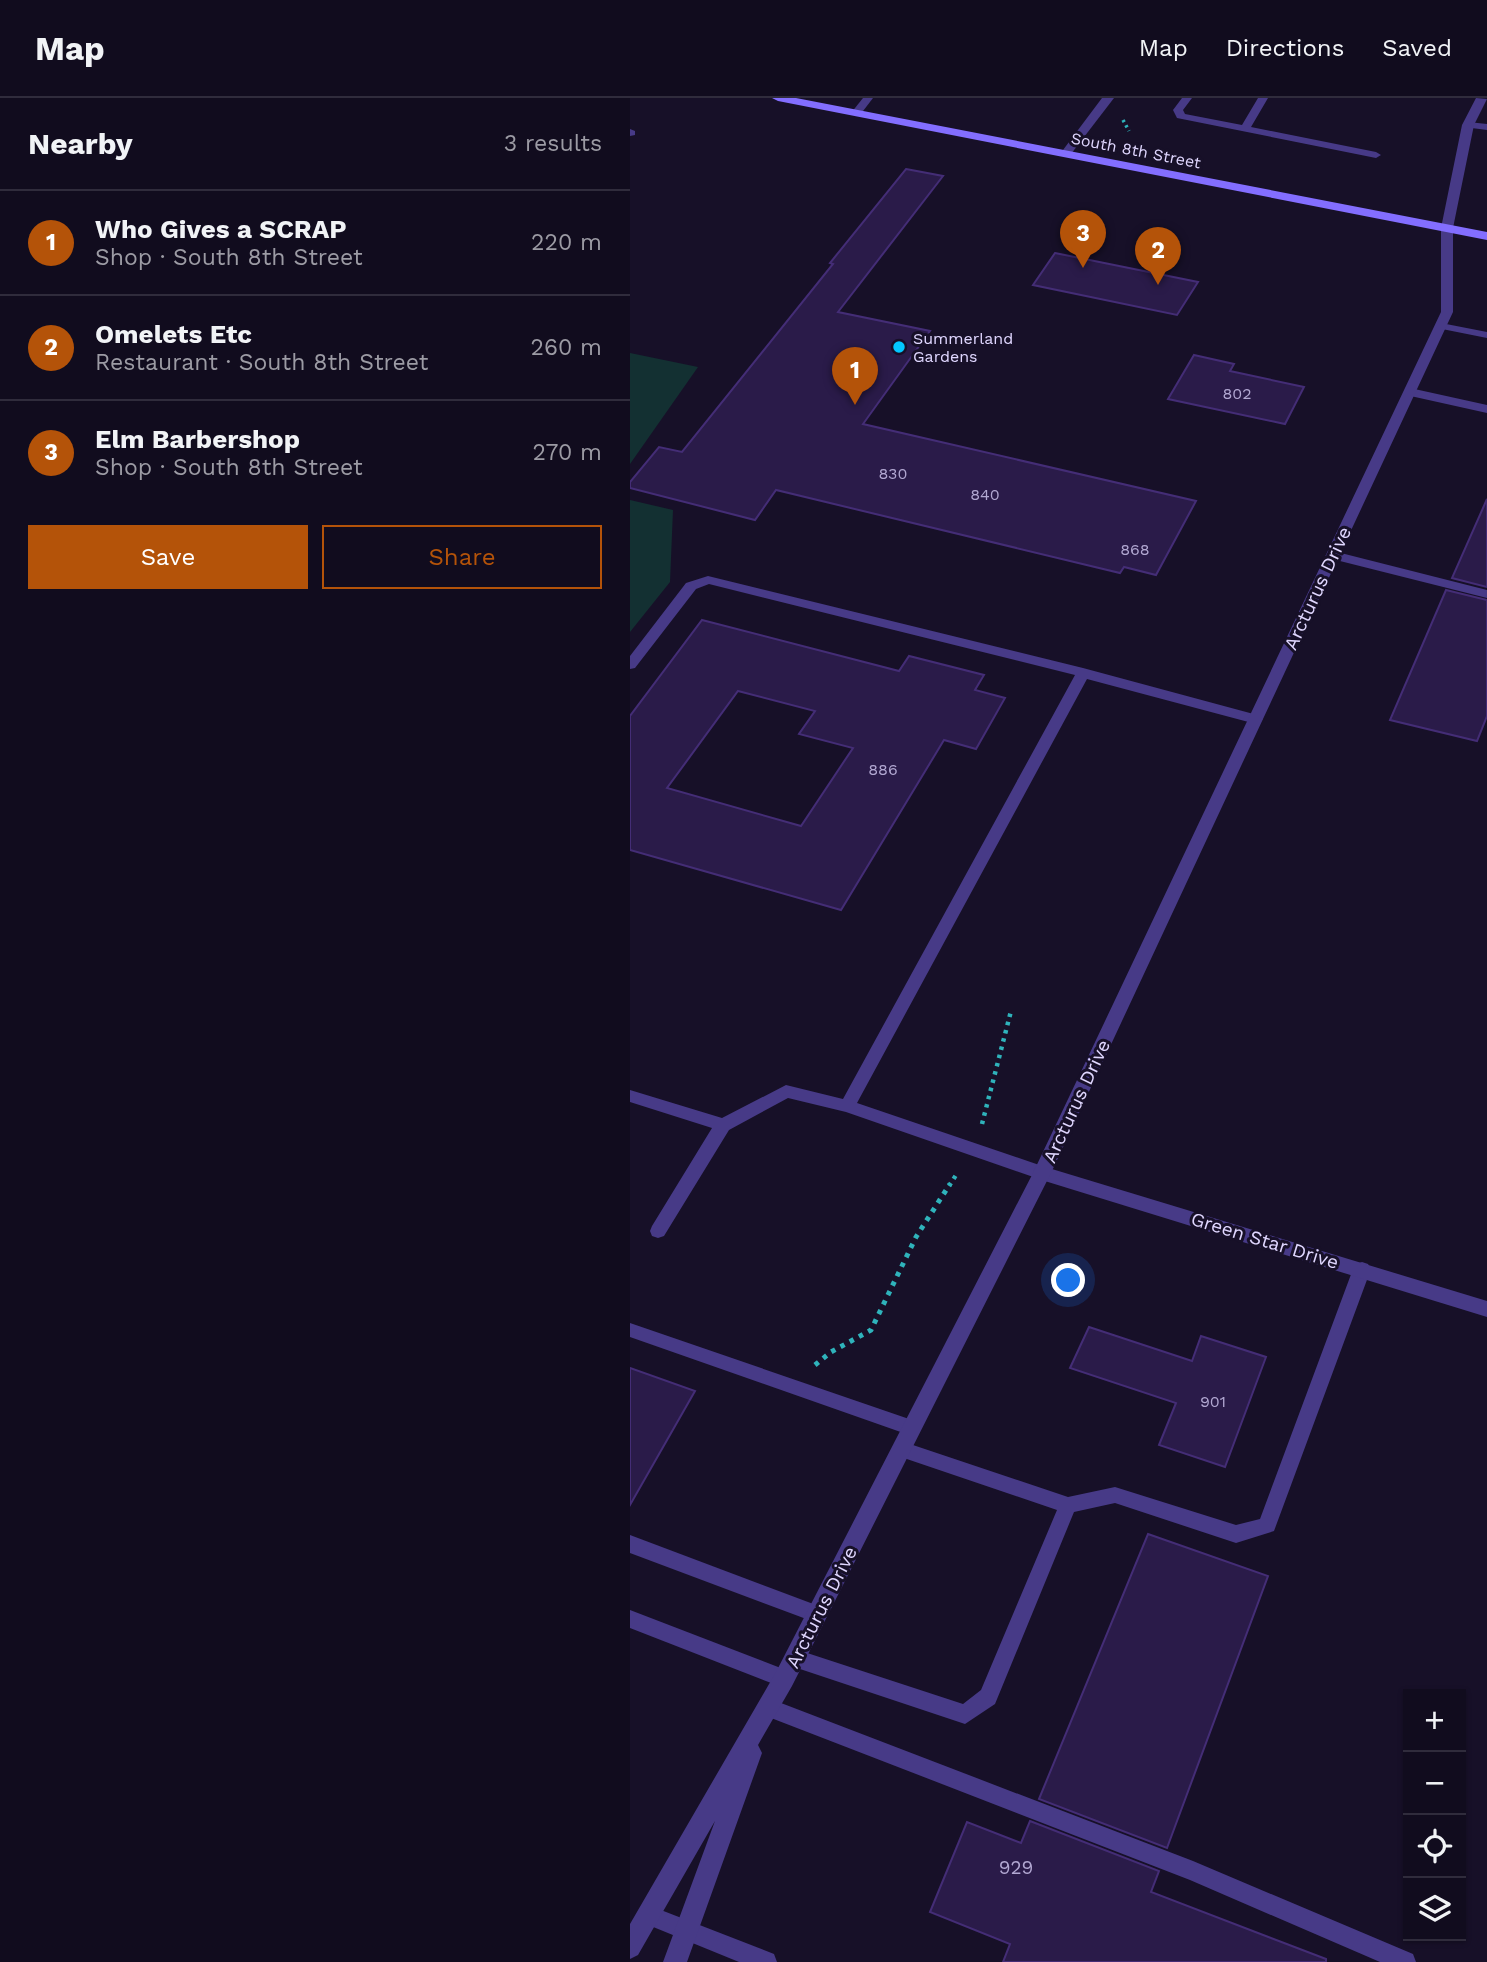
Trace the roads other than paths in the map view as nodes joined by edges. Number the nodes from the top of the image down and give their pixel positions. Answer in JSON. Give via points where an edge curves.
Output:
{"nodes":[{"id":1,"x":778,"y":98,"type":"edge"},
{"id":2,"x":869,"y":98,"type":"edge"},
{"id":3,"x":1108,"y":98,"type":"edge"},
{"id":4,"x":1187,"y":98,"type":"edge"},
{"id":5,"x":1263,"y":98,"type":"edge"},
{"id":6,"x":1482,"y":98,"type":"edge"},
{"id":7,"x":856,"y":113,"type":"junction"},
{"id":8,"x":1468,"y":125,"type":"junction"},
{"id":9,"x":1487,"y":127,"type":"edge"},
{"id":10,"x":1245,"y":128,"type":"junction"},
{"id":11,"x":1067,"y":152,"type":"junction"},
{"id":12,"x":1376,"y":155,"type":"dead end"},
{"id":13,"x":1447,"y":228,"type":"junction"},
{"id":14,"x":1487,"y":236,"type":"edge"},
{"id":15,"x":1441,"y":326,"type":"junction"},
{"id":16,"x":1487,"y":335,"type":"edge"},
{"id":17,"x":1410,"y":392,"type":"junction"},
{"id":18,"x":1487,"y":409,"type":"edge"},
{"id":19,"x":1333,"y":555,"type":"junction"},
{"id":20,"x":1487,"y":594,"type":"edge"},
{"id":21,"x":630,"y":666,"type":"edge"},
{"id":22,"x":1083,"y":673,"type":"junction"},
{"id":23,"x":1256,"y":719,"type":"junction"},
{"id":24,"x":630,"y":1096,"type":"edge"},
{"id":25,"x":847,"y":1106,"type":"junction"},
{"id":26,"x":723,"y":1125,"type":"junction"},
{"id":27,"x":1042,"y":1173,"type":"junction"},
{"id":28,"x":658,"y":1231,"type":"dead end"},
{"id":29,"x":1362,"y":1269,"type":"junction"},
{"id":30,"x":1487,"y":1309,"type":"edge"},
{"id":31,"x":630,"y":1331,"type":"edge"},
{"id":32,"x":912,"y":1429,"type":"junction"},
{"id":33,"x":901,"y":1449,"type":"junction"},
{"id":34,"x":1068,"y":1505,"type":"junction"},
{"id":35,"x":630,"y":1544,"type":"edge"},
{"id":36,"x":817,"y":1614,"type":"junction"},
{"id":37,"x":630,"y":1619,"type":"edge"},
{"id":38,"x":795,"y":1658,"type":"junction"},
{"id":39,"x":784,"y":1679,"type":"junction"},
{"id":40,"x":768,"y":1707,"type":"junction"},
{"id":41,"x":648,"y":1915,"type":"junction"},
{"id":42,"x":686,"y":1931,"type":"junction"},
{"id":43,"x":630,"y":1947,"type":"edge"},
{"id":44,"x":675,"y":1962,"type":"edge"},
{"id":45,"x":766,"y":1962,"type":"edge"},
{"id":46,"x":1405,"y":1962,"type":"edge"}],
"edges":[{"from":1,"to":7,"type":"main road","name":"South 8th Street"},
{"from":2,"to":7,"type":"lane"},
{"from":3,"to":11,"type":"street"},
{"from":4,"to":10,"type":"lane","via":[[1178,110],[1181,116]]},
{"from":5,"to":10,"type":"lane"},
{"from":6,"to":8,"type":"street","name":"Arcturus Drive"},
{"from":7,"to":11,"type":"main road","name":"South 8th Street"},
{"from":8,"to":9,"type":"lane"},
{"from":8,"to":13,"type":"street","name":"Arcturus Drive"},
{"from":10,"to":12,"type":"lane"},
{"from":11,"to":13,"type":"main road","name":"South 8th Street"},
{"from":13,"to":14,"type":"main road","name":"South 8th Street"},
{"from":13,"to":15,"type":"street","name":"Arcturus Drive","via":[[1447,312]]},
{"from":15,"to":16,"type":"lane"},
{"from":15,"to":17,"type":"street","name":"Arcturus Drive"},
{"from":17,"to":18,"type":"lane"},
{"from":17,"to":19,"type":"street","name":"Arcturus Drive"},
{"from":19,"to":20,"type":"lane"},
{"from":19,"to":23,"type":"street","name":"Arcturus Drive"},
{"from":21,"to":22,"type":"lane","via":[[691,586],[708,580]]},
{"from":22,"to":23,"type":"lane"},
{"from":22,"to":25,"type":"lane"},
{"from":23,"to":27,"type":"street","name":"Arcturus Drive"},
{"from":24,"to":26,"type":"lane"},
{"from":25,"to":26,"type":"lane","via":[[786,1091]]},
{"from":25,"to":27,"type":"lane"},
{"from":26,"to":28,"type":"lane"},
{"from":27,"to":29,"type":"street","name":"Green Star Drive"},
{"from":27,"to":32,"type":"street","name":"Arcturus Drive"},
{"from":29,"to":30,"type":"street","name":"Green Star Drive"},
{"from":29,"to":34,"type":"lane","via":[[1267,1525],[1236,1534],[1115,1495]]},
{"from":31,"to":32,"type":"lane"},
{"from":32,"to":33,"type":"street","name":"Arcturus Drive"},
{"from":33,"to":34,"type":"lane"},
{"from":33,"to":36,"type":"street","name":"Arcturus Drive"},
{"from":34,"to":38,"type":"lane","via":[[988,1697],[965,1714]]},
{"from":35,"to":36,"type":"lane"},
{"from":36,"to":38,"type":"street","name":"Arcturus Drive"},
{"from":37,"to":39,"type":"lane"},
{"from":38,"to":39,"type":"street","name":"Arcturus Drive"},
{"from":39,"to":40,"type":"street","name":"Arcturus Drive"},
{"from":40,"to":41,"type":"street","name":"Arcturus Drive"},
{"from":40,"to":42,"type":"street"},
{"from":40,"to":46,"type":"lane","via":[[1193,1871]]},
{"from":41,"to":42,"type":"lane"},
{"from":41,"to":43,"type":"street","name":"Arcturus Drive"},
{"from":42,"to":44,"type":"street"},
{"from":42,"to":45,"type":"lane"}]}
